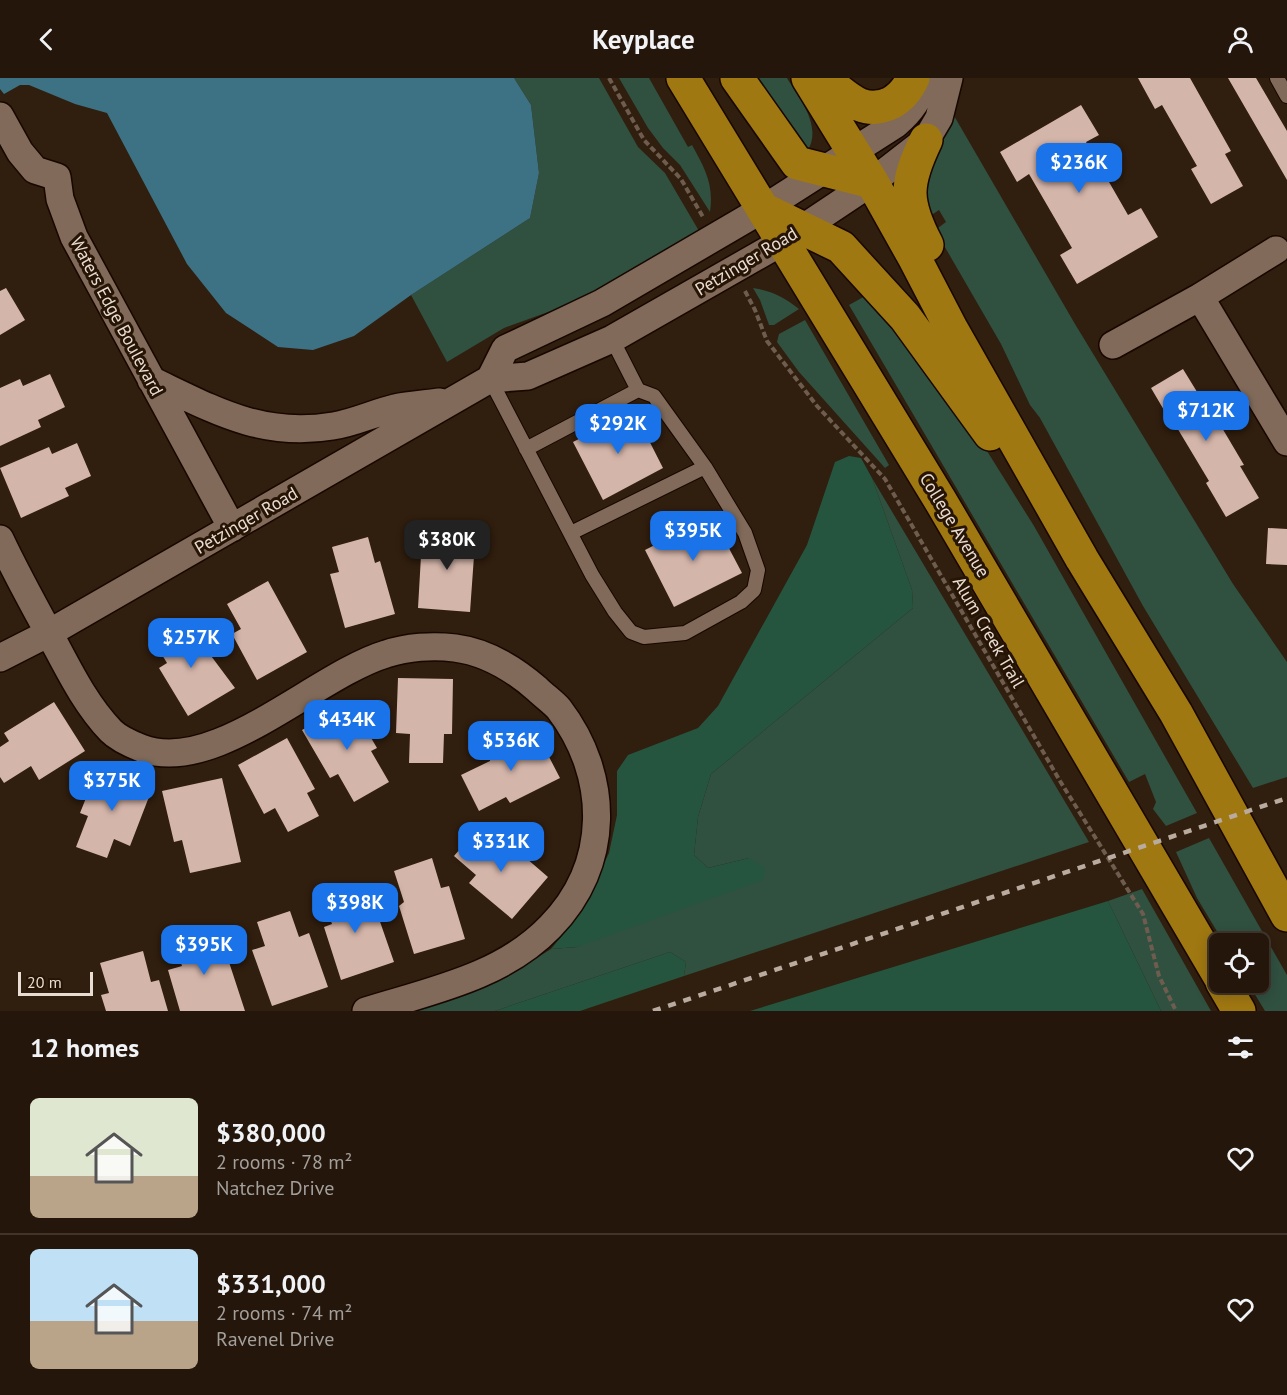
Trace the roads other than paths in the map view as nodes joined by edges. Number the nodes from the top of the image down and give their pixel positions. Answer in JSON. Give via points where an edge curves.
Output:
{"nodes":[{"id":1,"x":682,"y":78,"type":"edge"},
{"id":2,"x":737,"y":78,"type":"edge"},
{"id":3,"x":808,"y":78,"type":"edge"},
{"id":4,"x":823,"y":78,"type":"edge"},
{"id":5,"x":913,"y":78,"type":"edge"},
{"id":6,"x":924,"y":78,"type":"edge"},
{"id":7,"x":949,"y":78,"type":"edge"},
{"id":8,"x":1277,"y":78,"type":"edge"},
{"id":9,"x":1287,"y":96,"type":"edge"},
{"id":10,"x":0,"y":116,"type":"edge"},
{"id":11,"x":926,"y":140,"type":"junction"},
{"id":12,"x":853,"y":150,"type":"junction"},
{"id":13,"x":823,"y":170,"type":"junction"},
{"id":14,"x":872,"y":182,"type":"junction"},
{"id":15,"x":763,"y":209,"type":"junction"},
{"id":16,"x":792,"y":235,"type":"junction"},
{"id":17,"x":1276,"y":250,"type":"dead end"},
{"id":18,"x":1200,"y":297,"type":"junction"},
{"id":19,"x":612,"y":339,"type":"junction"},
{"id":20,"x":1113,"y":345,"type":"dead end"},
{"id":21,"x":490,"y":379,"type":"junction"},
{"id":22,"x":152,"y":380,"type":"junction"},
{"id":23,"x":638,"y":390,"type":"junction"},
{"id":24,"x":452,"y":401,"type":"junction"},
{"id":25,"x":994,"y":405,"type":"junction"},
{"id":26,"x":1287,"y":442,"type":"edge"},
{"id":27,"x":526,"y":449,"type":"junction"},
{"id":28,"x":705,"y":467,"type":"junction"},
{"id":29,"x":232,"y":528,"type":"junction"},
{"id":30,"x":571,"y":533,"type":"junction"},
{"id":31,"x":0,"y":539,"type":"edge"},
{"id":32,"x":1082,"y":559,"type":"junction"},
{"id":33,"x":49,"y":633,"type":"junction"},
{"id":34,"x":0,"y":658,"type":"edge"},
{"id":35,"x":1287,"y":915,"type":"edge"},
{"id":36,"x":1209,"y":958,"type":"edge"},
{"id":37,"x":1228,"y":993,"type":"edge"},
{"id":38,"x":366,"y":1011,"type":"edge"},
{"id":39,"x":1239,"y":1011,"type":"edge"}],
"edges":[{"from":1,"to":15,"type":"highway","name":"College Avenue"},
{"from":2,"to":13,"type":"highway","via":[[796,163]]},
{"from":3,"to":12,"type":"highway"},
{"from":4,"to":5,"type":"highway","via":[[850,99],[874,108],[898,99]]},
{"from":6,"to":12,"type":"street","name":"Petzinger Road","via":[[910,112]]},
{"from":7,"to":11,"type":"street","name":"Petzinger Road","via":[[939,118]]},
{"from":8,"to":9,"type":"lane"},
{"from":10,"to":22,"type":"street","name":"Waters Edge Boulevard","via":[[35,170],[57,177],[60,199],[74,237]]},
{"from":11,"to":14,"type":"street","name":"Petzinger Road"},
{"from":11,"to":25,"type":"highway","via":[[912,168],[909,194],[913,218],[978,334]]},
{"from":12,"to":13,"type":"street","name":"Petzinger Road"},
{"from":12,"to":14,"type":"highway"},
{"from":13,"to":14,"type":"highway"},
{"from":13,"to":15,"type":"street","name":"Petzinger Road"},
{"from":14,"to":16,"type":"street","name":"Petzinger Road"},
{"from":14,"to":25,"type":"highway"},
{"from":15,"to":16,"type":"highway","name":"College Avenue"},
{"from":15,"to":21,"type":"street","name":"Petzinger Road","via":[[602,303],[505,349]]},
{"from":16,"to":19,"type":"street","name":"Petzinger Road"},
{"from":16,"to":32,"type":"highway","via":[[841,247],[905,317]]},
{"from":16,"to":36,"type":"highway","name":"College Avenue"},
{"from":17,"to":18,"type":"street"},
{"from":18,"to":20,"type":"street"},
{"from":18,"to":26,"type":"street"},
{"from":19,"to":21,"type":"street","name":"Petzinger Road","via":[[528,376]]},
{"from":19,"to":23,"type":"lane"},
{"from":21,"to":24,"type":"street","name":"Petzinger Road"},
{"from":21,"to":27,"type":"lane"},
{"from":22,"to":24,"type":"street","via":[[220,413],[260,426],[295,430],[336,426],[397,408]]},
{"from":22,"to":29,"type":"street","name":"Waters Edge Boulevard"},
{"from":23,"to":27,"type":"lane"},
{"from":23,"to":28,"type":"lane","via":[[654,396]]},
{"from":24,"to":29,"type":"street","name":"Petzinger Road"},
{"from":25,"to":32,"type":"highway"},
{"from":27,"to":30,"type":"lane"},
{"from":28,"to":30,"type":"lane"},
{"from":28,"to":30,"type":"lane","via":[[745,533],[758,570],[754,590],[741,602],[685,633],[644,637],[631,632],[592,575]]},
{"from":29,"to":33,"type":"street","name":"Petzinger Road"},
{"from":31,"to":33,"type":"street"},
{"from":32,"to":35,"type":"highway","via":[[1176,713]]},
{"from":33,"to":34,"type":"street","name":"Petzinger Road"},
{"from":33,"to":38,"type":"street","via":[[79,687],[112,732],[145,750],[205,748],[271,715],[342,672],[403,649],[456,648],[483,655],[527,680],[557,708],[583,747],[592,774],[597,826],[584,879],[564,911],[526,949],[499,965],[469,979]]},
{"from":37,"to":39,"type":"highway"}]}
